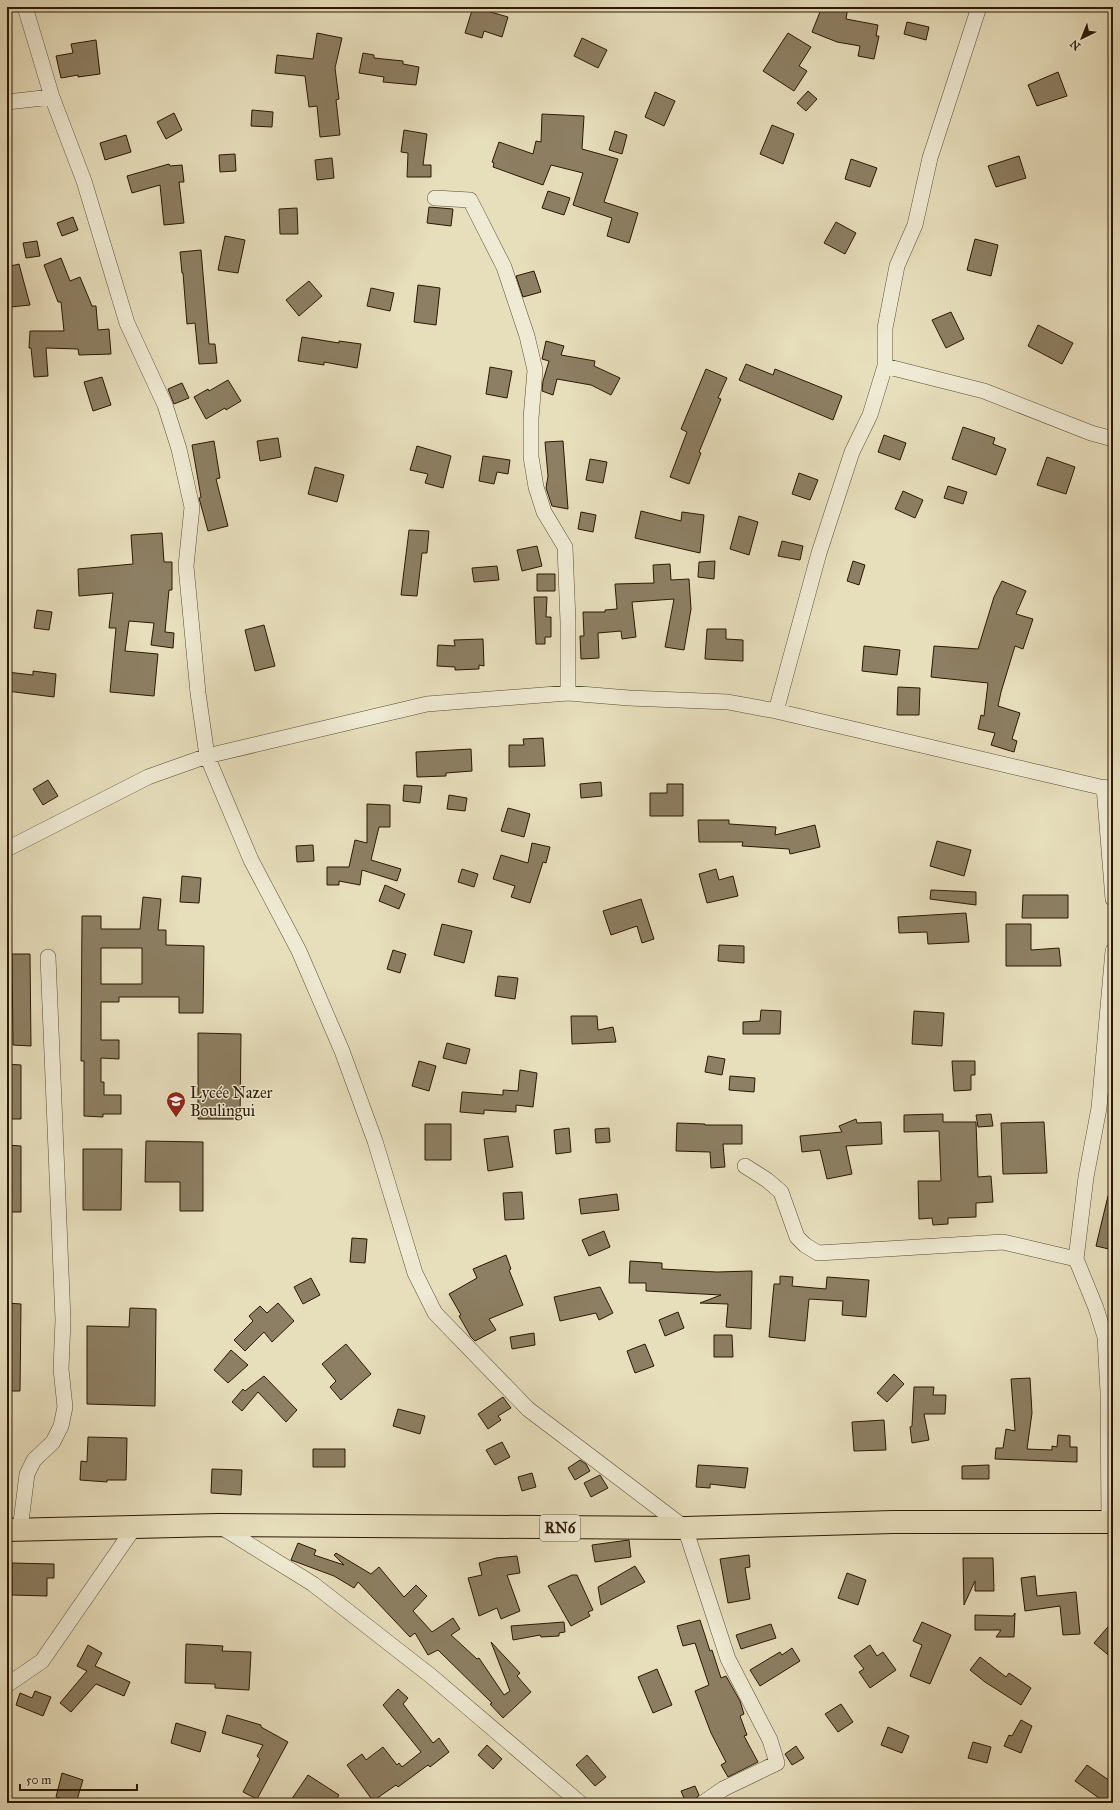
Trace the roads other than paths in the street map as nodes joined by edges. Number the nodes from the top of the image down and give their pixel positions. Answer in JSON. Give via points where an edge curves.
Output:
{"nodes":[{"id":1,"x":25,"y":7,"type":"edge"},
{"id":2,"x":979,"y":7,"type":"edge"},
{"id":3,"x":52,"y":97,"type":"junction"},
{"id":4,"x":7,"y":102,"type":"edge"},
{"id":5,"x":435,"y":198,"type":"dead end"},
{"id":6,"x":885,"y":366,"type":"junction"},
{"id":7,"x":1113,"y":439,"type":"edge"},
{"id":8,"x":568,"y":693,"type":"junction"},
{"id":9,"x":776,"y":711,"type":"junction"},
{"id":10,"x":206,"y":756,"type":"junction"},
{"id":11,"x":1108,"y":788,"type":"edge"},
{"id":12,"x":7,"y":849,"type":"edge"},
{"id":13,"x":1113,"y":899,"type":"edge"},
{"id":14,"x":1113,"y":951,"type":"edge"},
{"id":15,"x":48,"y":957,"type":"dead end"},
{"id":16,"x":745,"y":1166,"type":"dead end"},
{"id":17,"x":1076,"y":1259,"type":"junction"},
{"id":18,"x":1111,"y":1522,"type":"edge"},
{"id":19,"x":218,"y":1525,"type":"junction"},
{"id":20,"x":134,"y":1528,"type":"junction"},
{"id":21,"x":685,"y":1528,"type":"junction"},
{"id":22,"x":13,"y":1530,"type":"edge"},
{"id":23,"x":7,"y":1685,"type":"edge"},
{"id":24,"x":580,"y":1803,"type":"edge"},
{"id":25,"x":703,"y":1803,"type":"edge"}],
"edges":[{"from":1,"to":3,"type":"street"},
{"from":2,"to":6,"type":"street","via":[[930,158],[915,225],[897,266],[885,328]]},
{"from":3,"to":4,"type":"street"},
{"from":3,"to":10,"type":"street","via":[[84,180],[126,323],[165,405],[179,449],[192,507],[186,566]]},
{"from":5,"to":8,"type":"street","via":[[470,200],[504,267],[527,336],[535,370],[531,457],[536,487],[544,512],[565,547]]},
{"from":6,"to":7,"type":"street","via":[[984,391],[1090,433]]},
{"from":6,"to":9,"type":"street","via":[[870,415],[852,452],[819,553]]},
{"from":8,"to":9,"type":"street","via":[[728,702]]},
{"from":8,"to":10,"type":"street","via":[[427,704]]},
{"from":9,"to":11,"type":"street"},
{"from":10,"to":12,"type":"street","via":[[148,777]]},
{"from":10,"to":21,"type":"street","via":[[252,860],[299,951],[342,1051],[375,1141],[415,1272],[435,1313],[528,1409]]},
{"from":11,"to":13,"type":"street"},
{"from":14,"to":17,"type":"street","via":[[1099,1108],[1086,1177]]},
{"from":15,"to":22,"type":"street","via":[[63,1320],[61,1368],[65,1407],[61,1426],[53,1442],[34,1460],[27,1474]]},
{"from":16,"to":17,"type":"street","via":[[781,1192],[797,1237],[818,1253],[1003,1242]]},
{"from":17,"to":18,"type":"street","via":[[1105,1337]]},
{"from":18,"to":21,"type":"highway","number":"RN6","via":[[885,1522]]},
{"from":19,"to":20,"type":"highway","number":"RN6"},
{"from":19,"to":21,"type":"highway","number":"RN6"},
{"from":19,"to":24,"type":"street","via":[[313,1584],[431,1676]]},
{"from":20,"to":22,"type":"highway","number":"RN6"},
{"from":20,"to":23,"type":"street","via":[[42,1661]]},
{"from":21,"to":25,"type":"street","via":[[728,1658],[770,1740],[777,1763],[723,1789]]}]}
